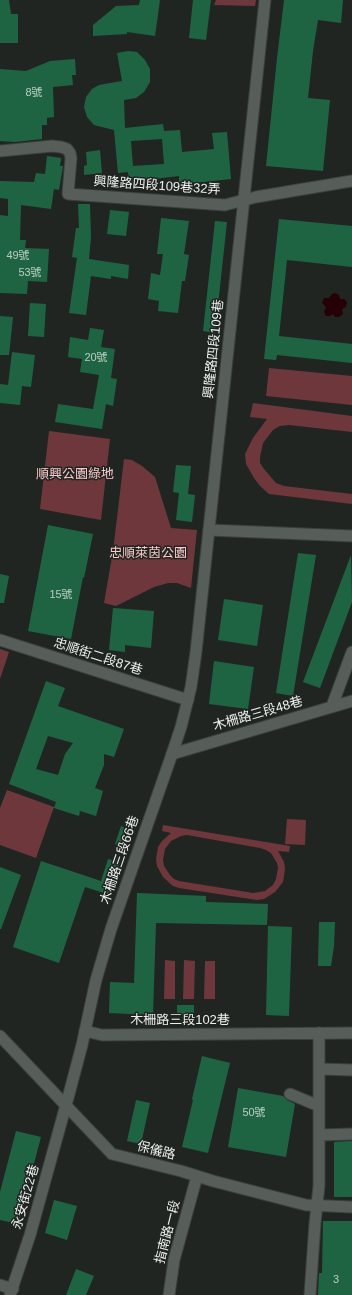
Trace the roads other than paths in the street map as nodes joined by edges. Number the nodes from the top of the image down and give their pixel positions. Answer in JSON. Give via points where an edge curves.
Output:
{"nodes":[{"id":1,"x":265,"y":0,"type":"edge"},
{"id":2,"x":0,"y":151,"type":"edge"},
{"id":3,"x":352,"y":181,"type":"edge"},
{"id":4,"x":244,"y":200,"type":"junction"},
{"id":5,"x":209,"y":530,"type":"junction"},
{"id":6,"x":352,"y":536,"type":"edge"},
{"id":7,"x":0,"y":640,"type":"edge"},
{"id":8,"x":352,"y":652,"type":"edge"},
{"id":9,"x":188,"y":700,"type":"junction"},
{"id":10,"x":352,"y":701,"type":"edge"},
{"id":11,"x":332,"y":706,"type":"junction"},
{"id":12,"x":172,"y":754,"type":"junction"},
{"id":13,"x":85,"y":1031,"type":"junction"},
{"id":14,"x":319,"y":1033,"type":"junction"},
{"id":15,"x":352,"y":1033,"type":"edge"},
{"id":16,"x":0,"y":1036,"type":"edge"},
{"id":17,"x":320,"y":1069,"type":"junction"},
{"id":18,"x":352,"y":1070,"type":"edge"},
{"id":19,"x":290,"y":1094,"type":"dead end"},
{"id":20,"x":66,"y":1106,"type":"junction"},
{"id":21,"x":319,"y":1106,"type":"junction"},
{"id":22,"x":352,"y":1134,"type":"edge"},
{"id":23,"x":319,"y":1135,"type":"junction"},
{"id":24,"x":197,"y":1176,"type":"junction"},
{"id":25,"x":317,"y":1206,"type":"junction"},
{"id":26,"x":352,"y":1207,"type":"edge"},
{"id":27,"x":0,"y":1285,"type":"edge"},
{"id":28,"x":12,"y":1292,"type":"edge"},
{"id":29,"x":169,"y":1295,"type":"edge"},
{"id":30,"x":310,"y":1295,"type":"edge"}],
"edges":[{"from":1,"to":4,"type":"street","name":"興隆路四段109巷"},
{"from":2,"to":4,"type":"street","name":"興隆路四段109巷32弄","via":[[52,146],[67,149],[71,158],[68,194],[225,205]]},
{"from":3,"to":4,"type":"street","name":"興隆路四段109巷32弄"},
{"from":4,"to":5,"type":"street","name":"興隆路四段109巷"},
{"from":5,"to":6,"type":"street"},
{"from":5,"to":9,"type":"street","name":"興隆路四段109巷","via":[[196,652]]},
{"from":7,"to":9,"type":"street","name":"忠順街二段87巷"},
{"from":8,"to":11,"type":"street"},
{"from":9,"to":12,"type":"street","name":"木柵路三段66巷"},
{"from":10,"to":11,"type":"street","name":"木柵路三段48巷"},
{"from":11,"to":12,"type":"street","name":"木柵路三段48巷"},
{"from":12,"to":13,"type":"street","name":"木柵路三段66巷","via":[[111,930],[96,980]]},
{"from":13,"to":14,"type":"street","name":"木柵路三段102巷","via":[[102,1035]]},
{"from":13,"to":20,"type":"street"},
{"from":14,"to":15,"type":"street","name":"木柵路三段102巷"},
{"from":14,"to":17,"type":"street"},
{"from":16,"to":20,"type":"street","name":"保儀路"},
{"from":17,"to":18,"type":"street"},
{"from":17,"to":21,"type":"street"},
{"from":19,"to":21,"type":"street"},
{"from":20,"to":24,"type":"street","name":"保儀路","via":[[112,1154]]},
{"from":20,"to":28,"type":"street","name":"永安街22巷"},
{"from":21,"to":23,"type":"street"},
{"from":22,"to":23,"type":"street"},
{"from":23,"to":25,"type":"street"},
{"from":24,"to":25,"type":"street","name":"保儀路","via":[[295,1203]]},
{"from":24,"to":29,"type":"street","name":"指南路一段","via":[[174,1260]]},
{"from":25,"to":26,"type":"street","name":"保儀路"},
{"from":25,"to":30,"type":"street"},
{"from":27,"to":28,"type":"street"}]}
